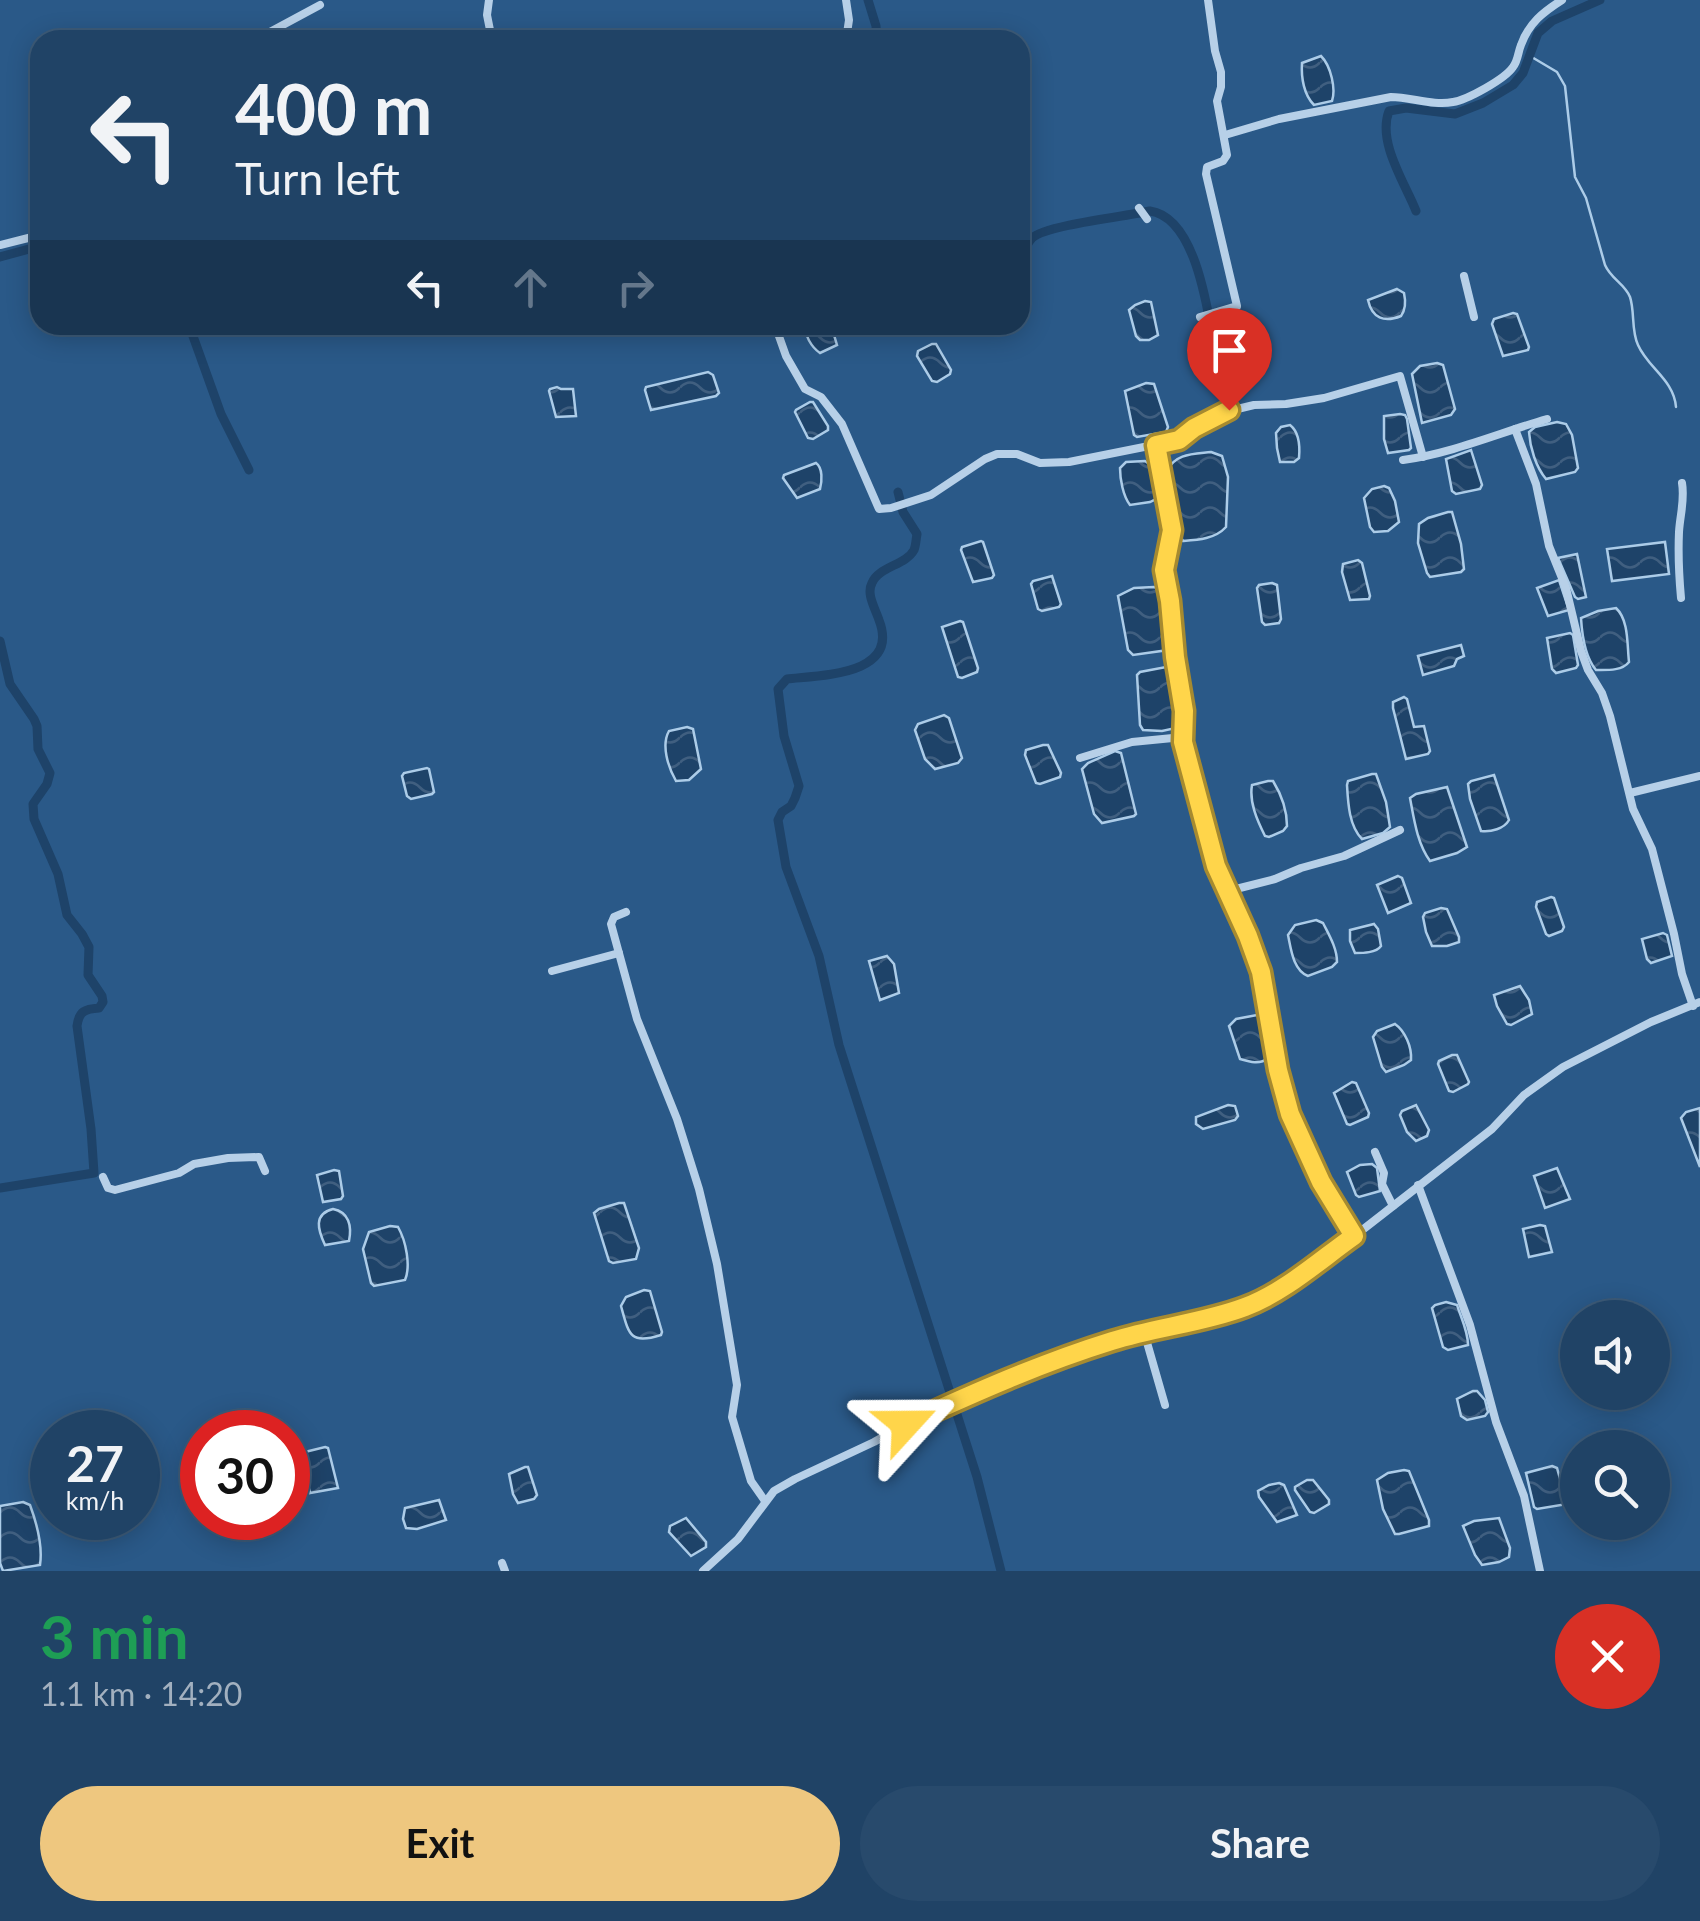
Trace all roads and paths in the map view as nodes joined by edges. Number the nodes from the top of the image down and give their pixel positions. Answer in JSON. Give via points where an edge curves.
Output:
{"nodes":[{"id":1,"x":489,"y":0,"type":"edge"},
{"id":2,"x":846,"y":0,"type":"edge"},
{"id":3,"x":1208,"y":0,"type":"edge"},
{"id":4,"x":1562,"y":0,"type":"edge"},
{"id":5,"x":320,"y":5,"type":"dead end"},
{"id":6,"x":274,"y":30,"type":"edge"},
{"id":7,"x":490,"y":30,"type":"edge"},
{"id":8,"x":848,"y":30,"type":"edge"},
{"id":9,"x":1224,"y":135,"type":"junction"},
{"id":10,"x":1138,"y":208,"type":"dead end"},
{"id":11,"x":1146,"y":219,"type":"dead end"},
{"id":12,"x":30,"y":238,"type":"edge"},
{"id":13,"x":0,"y":246,"type":"edge"},
{"id":14,"x":1464,"y":276,"type":"dead end"},
{"id":15,"x":1200,"y":317,"type":"dead end"},
{"id":16,"x":1474,"y":317,"type":"dead end"},
{"id":17,"x":779,"y":335,"type":"edge"},
{"id":18,"x":1547,"y":420,"type":"dead end"},
{"id":19,"x":1515,"y":429,"type":"junction"},
{"id":20,"x":1156,"y":445,"type":"junction"},
{"id":21,"x":1423,"y":457,"type":"junction"},
{"id":22,"x":1404,"y":460,"type":"dead end"},
{"id":23,"x":1682,"y":484,"type":"dead end"},
{"id":24,"x":1681,"y":598,"type":"dead end"},
{"id":25,"x":1182,"y":736,"type":"junction"},
{"id":26,"x":1080,"y":758,"type":"dead end"},
{"id":27,"x":1700,"y":776,"type":"edge"},
{"id":28,"x":1630,"y":793,"type":"junction"},
{"id":29,"x":1400,"y":830,"type":"dead end"},
{"id":30,"x":1228,"y":891,"type":"junction"},
{"id":31,"x":626,"y":912,"type":"dead end"},
{"id":32,"x":619,"y":953,"type":"junction"},
{"id":33,"x":552,"y":971,"type":"dead end"},
{"id":34,"x":1697,"y":1004,"type":"edge"},
{"id":35,"x":1375,"y":1152,"type":"dead end"},
{"id":36,"x":265,"y":1171,"type":"dead end"},
{"id":37,"x":103,"y":1178,"type":"dead end"},
{"id":38,"x":1418,"y":1185,"type":"junction"},
{"id":39,"x":1393,"y":1206,"type":"junction"},
{"id":40,"x":1354,"y":1236,"type":"junction"},
{"id":41,"x":1144,"y":1332,"type":"junction"},
{"id":42,"x":1165,"y":1405,"type":"dead end"},
{"id":43,"x":765,"y":1501,"type":"junction"},
{"id":44,"x":703,"y":1571,"type":"edge"},
{"id":45,"x":1540,"y":1571,"type":"edge"}],
"edges":[{"from":1,"to":7,"type":"street"},
{"from":2,"to":8,"type":"street"},
{"from":3,"to":9,"type":"street"},
{"from":4,"to":9,"type":"street","via":[[1528,28],[1504,76],[1460,100],[1391,97]]},
{"from":5,"to":6,"type":"street"},
{"from":9,"to":15,"type":"street","via":[[1226,159],[1210,164],[1206,174],[1237,306]]},
{"from":10,"to":11,"type":"street"},
{"from":12,"to":13,"type":"street"},
{"from":14,"to":16,"type":"street"},
{"from":17,"to":20,"type":"street","via":[[804,389],[821,397],[842,424],[879,509],[944,488],[997,454],[1069,462]]},
{"from":18,"to":19,"type":"street"},
{"from":19,"to":21,"type":"street"},
{"from":19,"to":28,"type":"street"},
{"from":20,"to":21,"type":"street","via":[[1179,440],[1229,410],[1324,398],[1400,376]]},
{"from":20,"to":25,"type":"street","via":[[1172,530],[1164,570]]},
{"from":21,"to":22,"type":"street"},
{"from":23,"to":24,"type":"street"},
{"from":25,"to":26,"type":"street"},
{"from":25,"to":30,"type":"street"},
{"from":27,"to":28,"type":"street"},
{"from":28,"to":34,"type":"street","via":[[1652,849],[1682,974]]},
{"from":29,"to":30,"type":"street","via":[[1344,856]]},
{"from":30,"to":40,"type":"street","via":[[1261,972],[1290,1114]]},
{"from":31,"to":32,"type":"street","via":[[612,920]]},
{"from":32,"to":33,"type":"street"},
{"from":32,"to":43,"type":"street","via":[[698,1189],[738,1385],[732,1417],[751,1481]]},
{"from":34,"to":38,"type":"street","via":[[1563,1068]]},
{"from":35,"to":39,"type":"street"},
{"from":36,"to":37,"type":"street","via":[[256,1156],[194,1164],[116,1190]]},
{"from":38,"to":39,"type":"street"},
{"from":38,"to":45,"type":"street","via":[[1470,1325],[1524,1496]]},
{"from":39,"to":40,"type":"street"},
{"from":40,"to":41,"type":"street","via":[[1268,1296]]},
{"from":41,"to":42,"type":"street"},
{"from":41,"to":43,"type":"street","via":[[960,1399],[795,1478]]},
{"from":43,"to":44,"type":"street"}]}
